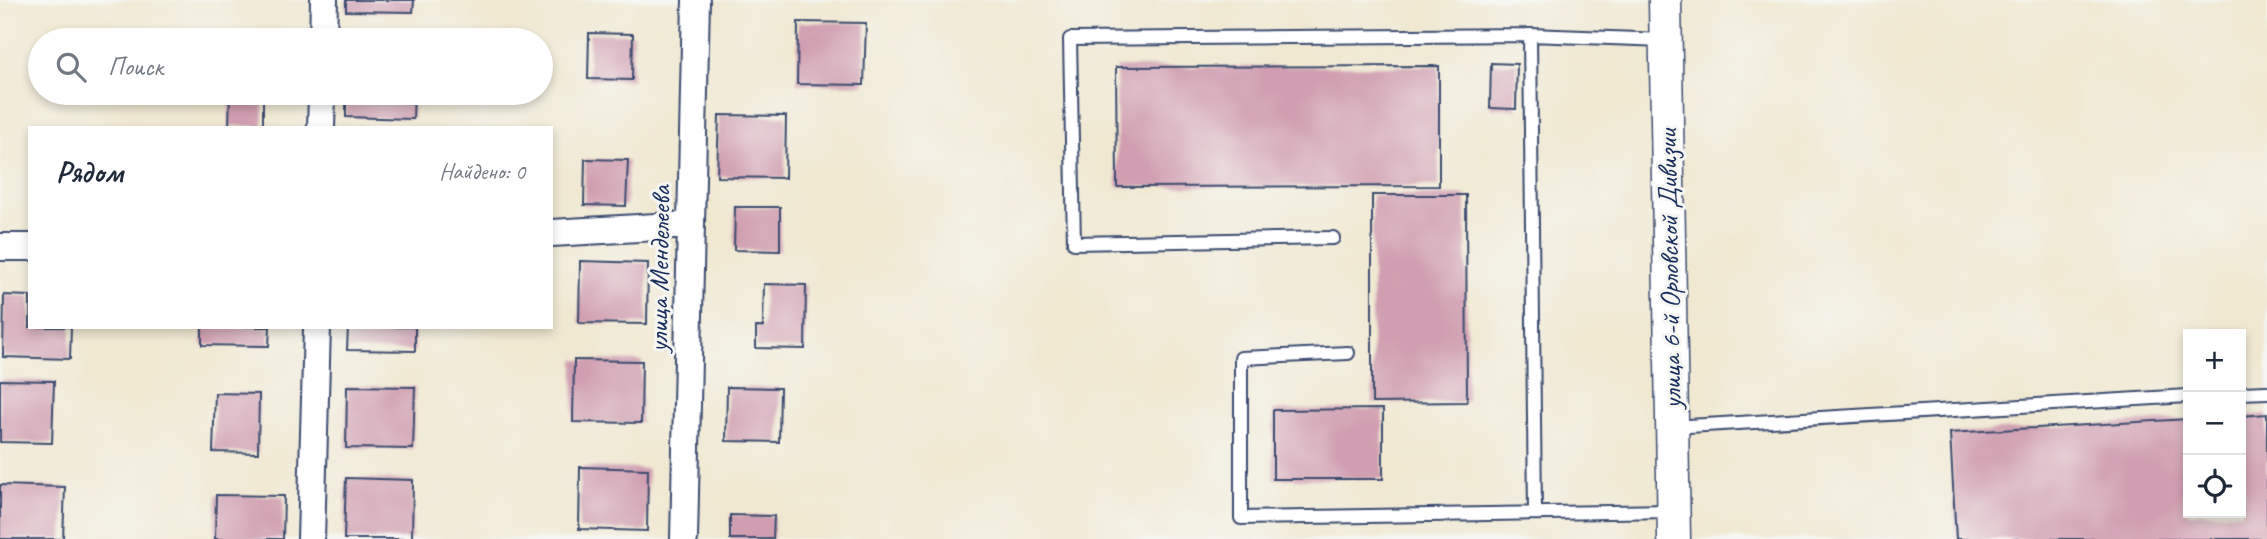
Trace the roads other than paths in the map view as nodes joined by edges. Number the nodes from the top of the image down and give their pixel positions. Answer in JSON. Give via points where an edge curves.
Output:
{"nodes":[{"id":1,"x":324,"y":0,"type":"edge"},
{"id":2,"x":696,"y":0,"type":"edge"},
{"id":3,"x":1665,"y":0,"type":"edge"},
{"id":4,"x":323,"y":28,"type":"edge"},
{"id":5,"x":1530,"y":35,"type":"junction"},
{"id":6,"x":1664,"y":40,"type":"junction"},
{"id":7,"x":322,"y":105,"type":"edge"},
{"id":8,"x":321,"y":126,"type":"edge"},
{"id":9,"x":691,"y":225,"type":"junction"},
{"id":10,"x":553,"y":233,"type":"edge"},
{"id":11,"x":1332,"y":237,"type":"dead end"},
{"id":12,"x":0,"y":247,"type":"edge"},
{"id":13,"x":28,"y":247,"type":"edge"},
{"id":14,"x":317,"y":329,"type":"edge"},
{"id":15,"x":1348,"y":354,"type":"dead end"},
{"id":16,"x":2267,"y":392,"type":"edge"},
{"id":17,"x":2246,"y":393,"type":"edge"},
{"id":18,"x":2183,"y":396,"type":"edge"},
{"id":19,"x":1672,"y":428,"type":"junction"},
{"id":20,"x":1535,"y":513,"type":"junction"},
{"id":21,"x":1673,"y":525,"type":"edge"},
{"id":22,"x":311,"y":539,"type":"edge"},
{"id":23,"x":684,"y":539,"type":"edge"}],
"edges":[{"from":1,"to":4,"type":"street"},
{"from":2,"to":9,"type":"street","name":"улица Менделеева"},
{"from":3,"to":6,"type":"street","name":"улица 6-й Орловской Дивизии"},
{"from":5,"to":6,"type":"lane"},
{"from":5,"to":11,"type":"lane","via":[[1070,39],[1074,243]]},
{"from":5,"to":20,"type":"lane"},
{"from":6,"to":19,"type":"street","name":"улица 6-й Орловской Дивизии"},
{"from":7,"to":8,"type":"street"},
{"from":9,"to":10,"type":"street"},
{"from":9,"to":23,"type":"street","name":"улица Менделеева"},
{"from":12,"to":13,"type":"street"},
{"from":14,"to":22,"type":"street"},
{"from":15,"to":20,"type":"lane","via":[[1241,358],[1241,518]]},
{"from":16,"to":17,"type":"lane"},
{"from":18,"to":19,"type":"lane"},
{"from":19,"to":21,"type":"street","name":"улица 6-й Орловской Дивизии"},
{"from":20,"to":21,"type":"lane"}]}
